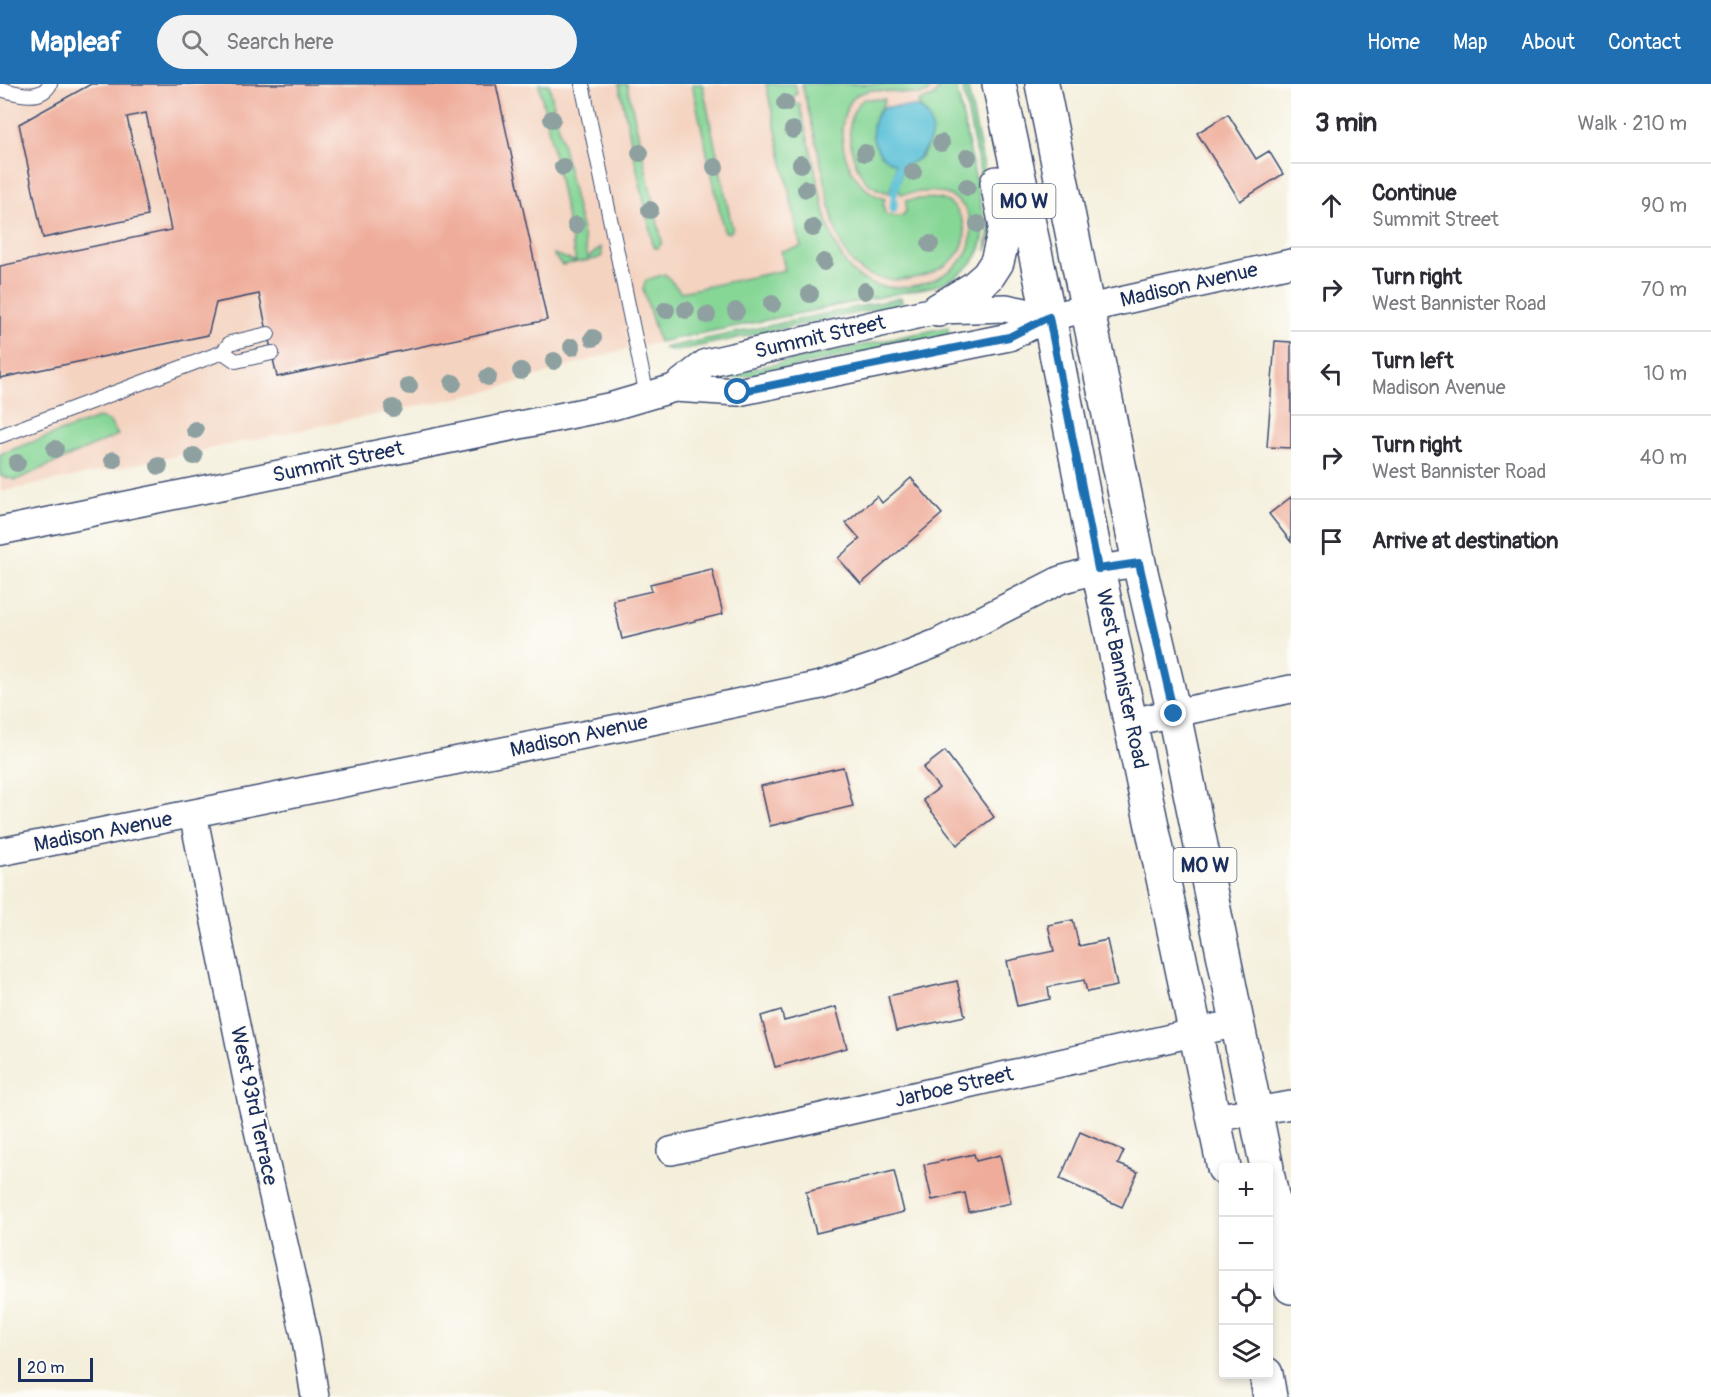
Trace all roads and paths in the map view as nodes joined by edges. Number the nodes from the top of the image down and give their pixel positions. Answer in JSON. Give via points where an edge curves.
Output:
{"nodes":[{"id":1,"x":50,"y":84,"type":"edge"},
{"id":2,"x":582,"y":84,"type":"edge"},
{"id":3,"x":977,"y":84,"type":"edge"},
{"id":4,"x":999,"y":84,"type":"edge"},
{"id":5,"x":1042,"y":84,"type":"edge"},
{"id":6,"x":0,"y":89,"type":"edge"},
{"id":7,"x":1291,"y":263,"type":"edge"},
{"id":8,"x":1088,"y":308,"type":"junction"},
{"id":9,"x":938,"y":310,"type":"junction"},
{"id":10,"x":1049,"y":317,"type":"junction"},
{"id":11,"x":268,"y":334,"type":"dead end"},
{"id":12,"x":223,"y":352,"type":"junction"},
{"id":13,"x":272,"y":353,"type":"dead end"},
{"id":14,"x":674,"y":387,"type":"junction"},
{"id":15,"x":647,"y":396,"type":"junction"},
{"id":16,"x":0,"y":436,"type":"edge"},
{"id":17,"x":0,"y":531,"type":"edge"},
{"id":18,"x":1139,"y":563,"type":"junction"},
{"id":19,"x":1098,"y":569,"type":"junction"},
{"id":20,"x":1291,"y":689,"type":"edge"},
{"id":21,"x":1174,"y":714,"type":"junction"},
{"id":22,"x":1131,"y":723,"type":"junction"},
{"id":23,"x":194,"y":814,"type":"junction"},
{"id":24,"x":0,"y":852,"type":"edge"},
{"id":25,"x":1237,"y":1023,"type":"junction"},
{"id":26,"x":1196,"y":1032,"type":"junction"},
{"id":27,"x":1291,"y":1105,"type":"edge"},
{"id":28,"x":1255,"y":1112,"type":"junction"},
{"id":29,"x":1214,"y":1118,"type":"junction"},
{"id":30,"x":671,"y":1151,"type":"dead end"},
{"id":31,"x":1223,"y":1163,"type":"edge"},
{"id":32,"x":1266,"y":1163,"type":"edge"},
{"id":33,"x":1273,"y":1197,"type":"edge"},
{"id":34,"x":1291,"y":1287,"type":"edge"},
{"id":35,"x":1267,"y":1379,"type":"edge"},
{"id":36,"x":315,"y":1397,"type":"edge"},
{"id":37,"x":1270,"y":1397,"type":"edge"}],
"edges":[{"from":1,"to":6,"type":"lane","via":[[39,93],[26,96]]},
{"from":2,"to":15,"type":"lane"},
{"from":3,"to":9,"type":"main road","via":[[1006,226],[997,262],[988,276]]},
{"from":4,"to":10,"type":"main road","name":"West Bannister Road","number":"MO W"},
{"from":5,"to":8,"type":"main road","name":"West Bannister Road","number":"MO W"},
{"from":7,"to":8,"type":"street","name":"Madison Avenue"},
{"from":8,"to":10,"type":"street","name":"Madison Avenue"},
{"from":8,"to":18,"type":"main road","name":"West Bannister Road","number":"MO W"},
{"from":9,"to":10,"type":"street","name":"Summit Street","via":[[1006,308]]},
{"from":9,"to":14,"type":"street","name":"Summit Street","via":[[706,363]]},
{"from":10,"to":14,"type":"street","name":"Summit Street","via":[[1009,337],[738,392]]},
{"from":10,"to":19,"type":"main road","name":"West Bannister Road","number":"MO W"},
{"from":11,"to":12,"type":"lane","via":[[230,342]]},
{"from":12,"to":13,"type":"lane","via":[[236,361]]},
{"from":12,"to":16,"type":"lane"},
{"from":14,"to":15,"type":"street","name":"Summit Street"},
{"from":15,"to":17,"type":"street","name":"Summit Street"},
{"from":18,"to":19,"type":"street","name":"Madison Avenue"},
{"from":18,"to":21,"type":"main road","name":"West Bannister Road","number":"MO W"},
{"from":19,"to":22,"type":"main road","name":"West Bannister Road","number":"MO W"},
{"from":19,"to":23,"type":"street","name":"Madison Avenue","via":[[1060,580],[937,643],[821,685]]},
{"from":20,"to":21,"type":"street"},
{"from":21,"to":22,"type":"street"},
{"from":21,"to":25,"type":"main road","name":"West Bannister Road","number":"MO W"},
{"from":22,"to":26,"type":"main road","name":"West Bannister Road","number":"MO W"},
{"from":23,"to":24,"type":"street","name":"Madison Avenue"},
{"from":23,"to":36,"type":"street","name":"West 93rd Terrace"},
{"from":25,"to":26,"type":"street","name":"Jarboe Street"},
{"from":25,"to":28,"type":"main road","name":"West Bannister Road","number":"MO W"},
{"from":26,"to":29,"type":"main road","name":"West Bannister Road","number":"MO W"},
{"from":26,"to":30,"type":"street","name":"Jarboe Street"},
{"from":27,"to":28,"type":"street"},
{"from":28,"to":29,"type":"street"},
{"from":28,"to":32,"type":"main road","name":"West Bannister Road","number":"MO W"},
{"from":29,"to":31,"type":"main road","name":"West Bannister Road","number":"MO W"},
{"from":33,"to":34,"type":"main road"},
{"from":35,"to":37,"type":"main road"}]}
